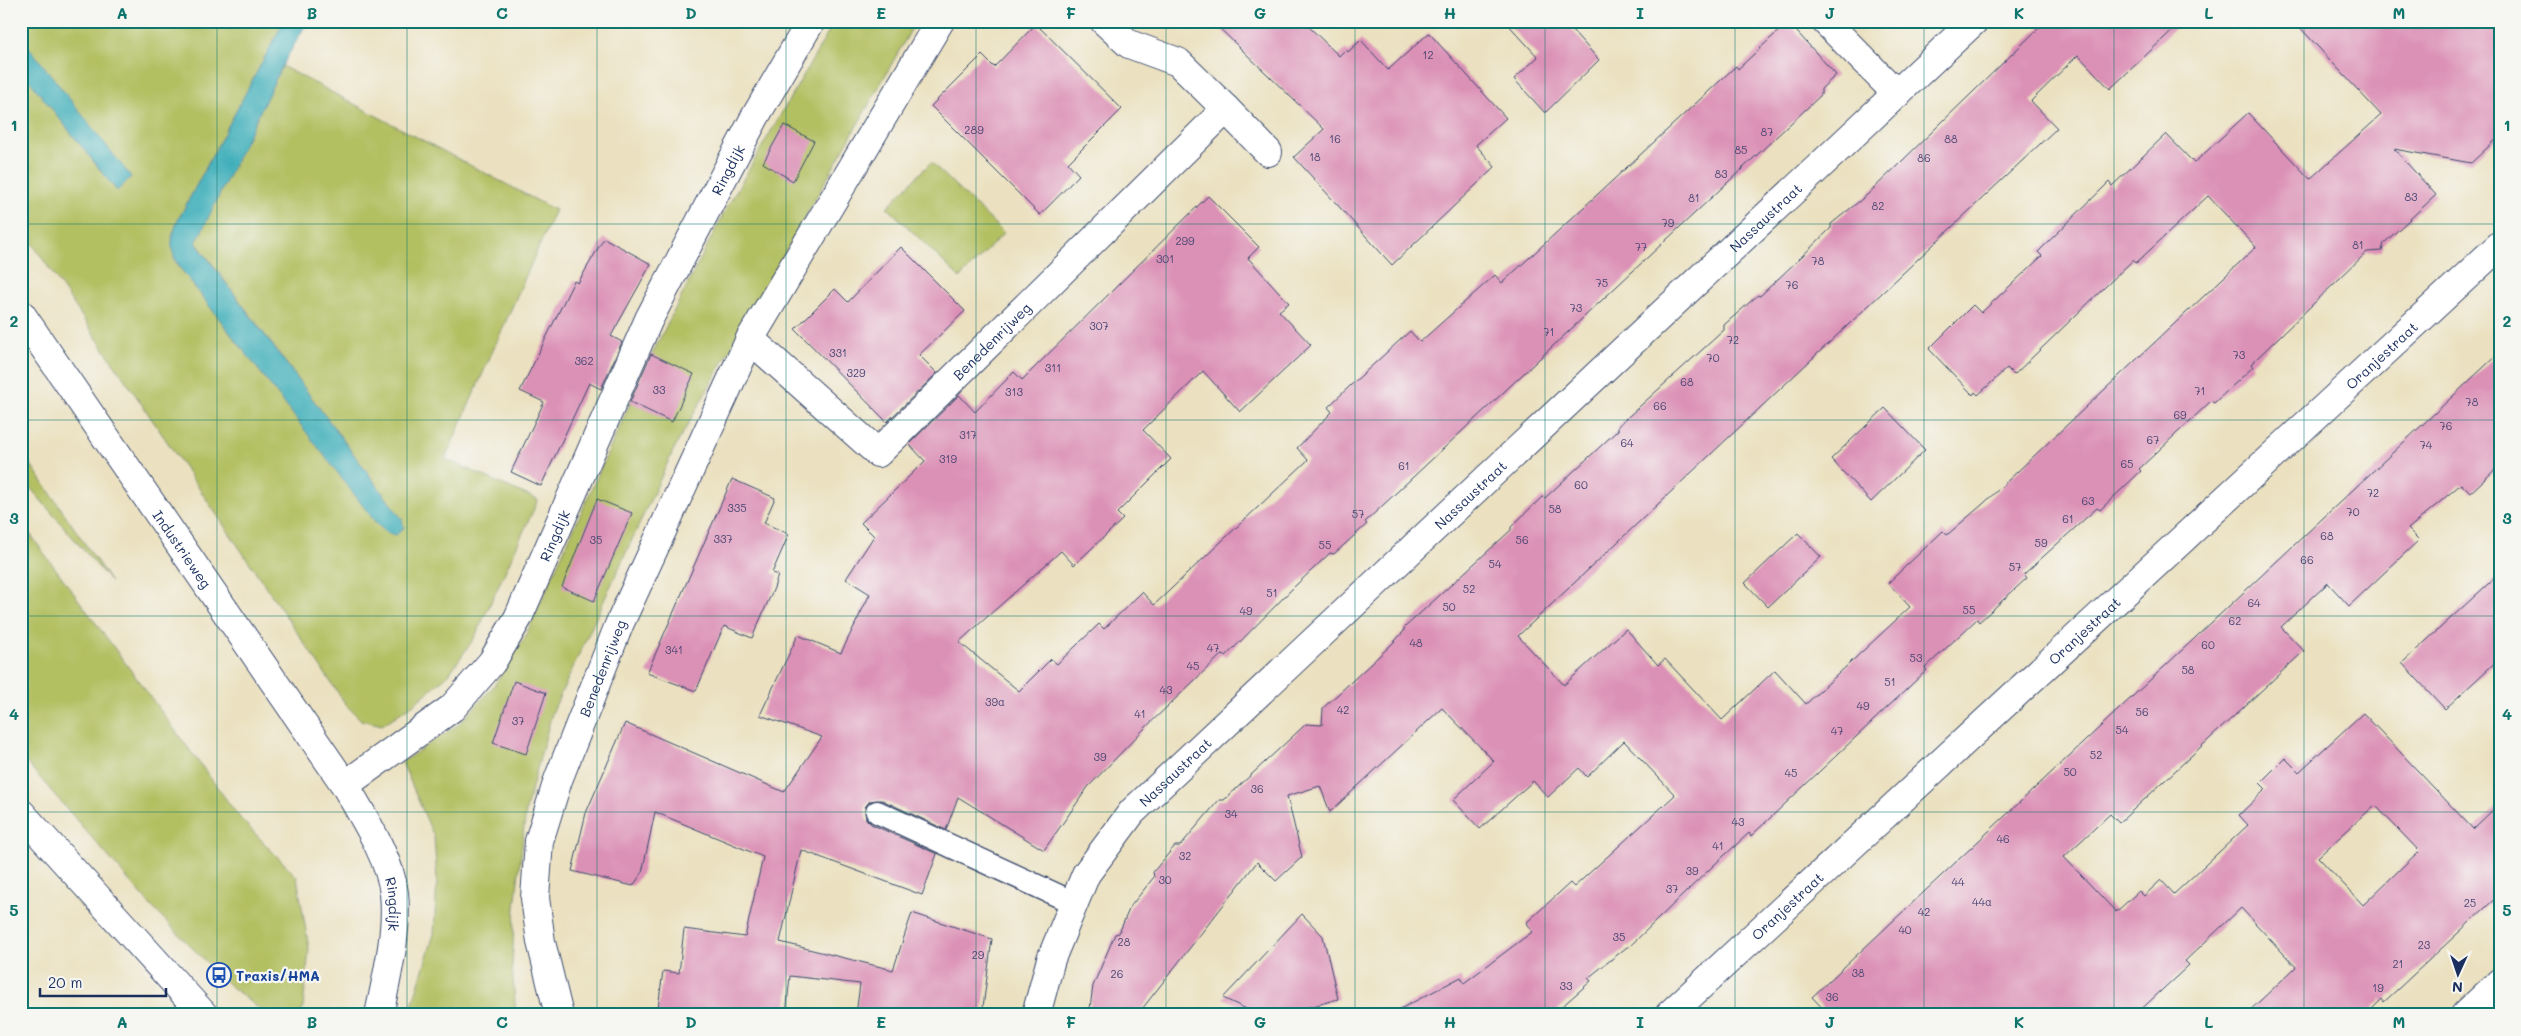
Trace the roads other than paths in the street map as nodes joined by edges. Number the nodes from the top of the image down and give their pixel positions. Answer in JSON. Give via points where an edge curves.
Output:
{"nodes":[{"id":1,"x":810,"y":21,"type":"edge"},
{"id":2,"x":940,"y":21,"type":"edge"},
{"id":3,"x":1104,"y":21,"type":"edge"},
{"id":4,"x":1825,"y":21,"type":"edge"},
{"id":5,"x":1974,"y":21,"type":"edge"},
{"id":6,"x":1896,"y":94,"type":"junction"},
{"id":7,"x":1226,"y":109,"type":"junction"},
{"id":8,"x":1268,"y":152,"type":"dead end"},
{"id":9,"x":2500,"y":244,"type":"edge"},
{"id":10,"x":21,"y":314,"type":"edge"},
{"id":11,"x":750,"y":339,"type":"junction"},
{"id":12,"x":345,"y":785,"type":"junction"},
{"id":13,"x":876,"y":812,"type":"dead end"},
{"id":14,"x":21,"y":813,"type":"edge"},
{"id":15,"x":1074,"y":903,"type":"junction"},
{"id":16,"x":2500,"y":982,"type":"edge"},
{"id":17,"x":204,"y":1015,"type":"edge"},
{"id":18,"x":379,"y":1015,"type":"edge"},
{"id":19,"x":559,"y":1015,"type":"edge"},
{"id":20,"x":1036,"y":1015,"type":"edge"},
{"id":21,"x":1669,"y":1015,"type":"edge"},
{"id":22,"x":2465,"y":1015,"type":"edge"}],
"edges":[{"from":1,"to":12,"type":"street","name":"Ringdijk","via":[[755,117],[649,319],[518,618],[492,662],[452,708]]},
{"from":2,"to":11,"type":"street","name":"Benedenrijweg"},
{"from":3,"to":7,"type":"street","via":[[1129,44],[1178,62]]},
{"from":4,"to":6,"type":"street"},
{"from":5,"to":6,"type":"street","name":"Nassaustraat"},
{"from":6,"to":15,"type":"street","name":"Nassaustraat","via":[[1132,812],[1086,874]]},
{"from":7,"to":8,"type":"street"},
{"from":7,"to":11,"type":"street","name":"Benedenrijweg","via":[[878,452]]},
{"from":9,"to":21,"type":"street","name":"Oranjestraat"},
{"from":10,"to":12,"type":"street","name":"Industrieweg"},
{"from":11,"to":19,"type":"street","name":"Benedenrijweg","via":[[620,625],[558,780],[539,841],[535,898],[541,942]]},
{"from":12,"to":18,"type":"street","name":"Ringdijk","via":[[379,847],[394,891],[395,921]]},
{"from":13,"to":15,"type":"lane"},
{"from":14,"to":17,"type":"street"},
{"from":15,"to":20,"type":"street","name":"Nassaustraat","via":[[1050,959]]},
{"from":16,"to":22,"type":"street"}]}
